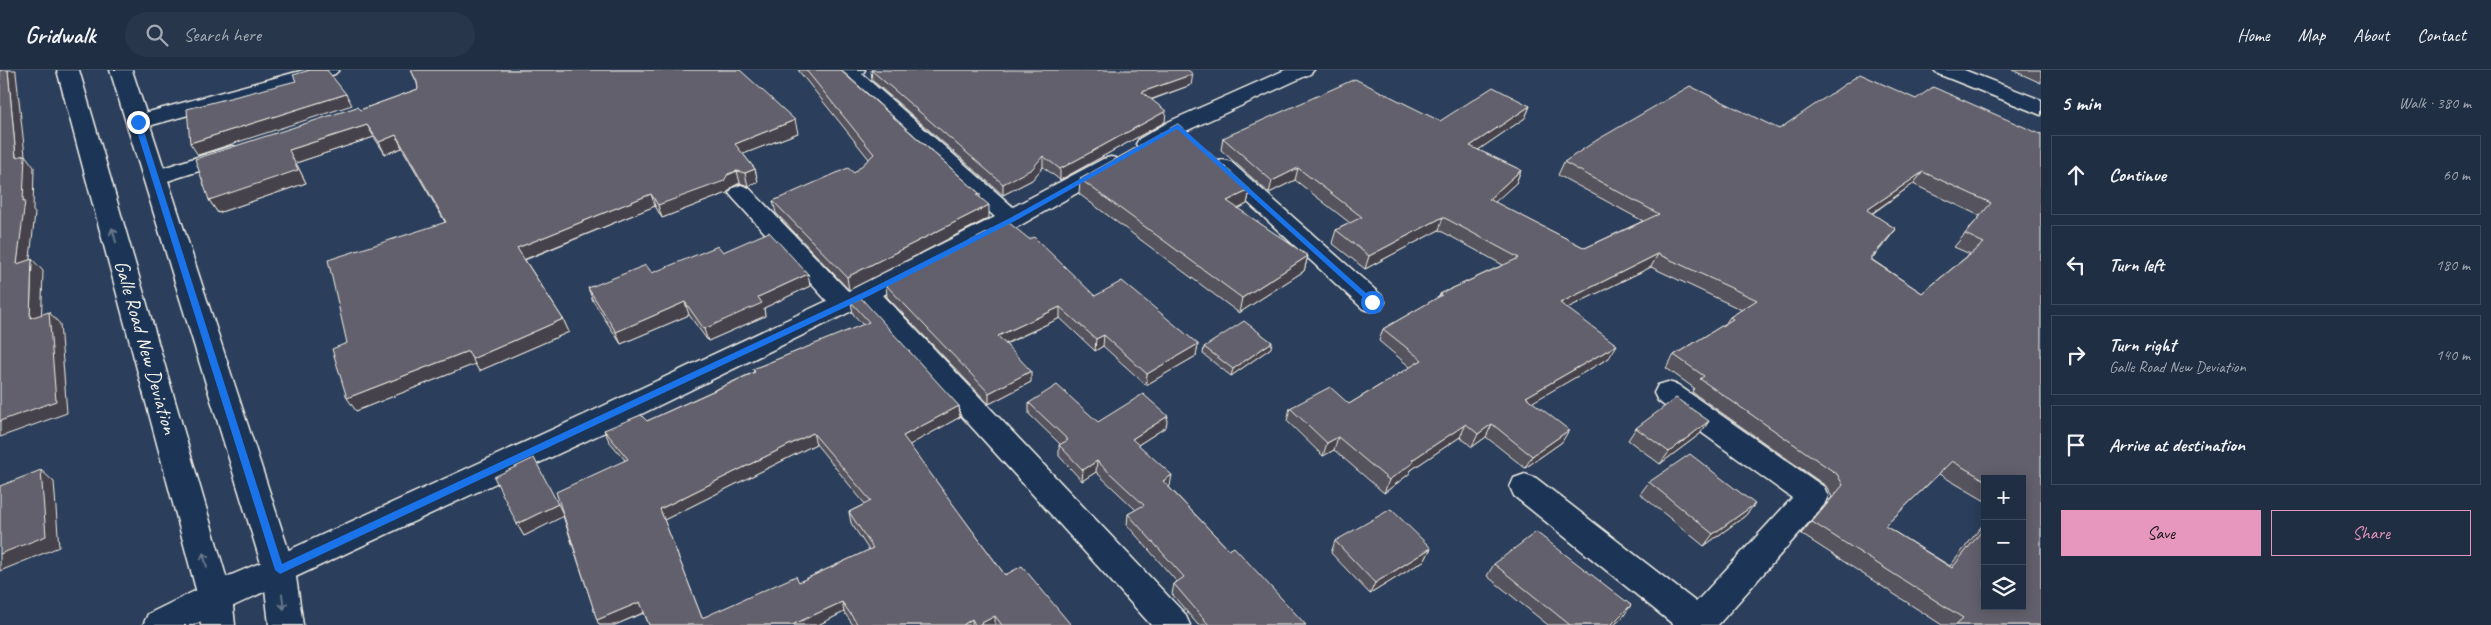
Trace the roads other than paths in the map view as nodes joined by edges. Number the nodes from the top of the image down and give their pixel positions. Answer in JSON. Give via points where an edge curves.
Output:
{"nodes":[{"id":1,"x":68,"y":70,"type":"edge"},
{"id":2,"x":121,"y":70,"type":"edge"},
{"id":3,"x":328,"y":70,"type":"edge"},
{"id":4,"x":854,"y":70,"type":"edge"},
{"id":5,"x":1303,"y":70,"type":"edge"},
{"id":6,"x":1945,"y":70,"type":"edge"},
{"id":7,"x":2041,"y":108,"type":"edge"},
{"id":8,"x":138,"y":122,"type":"junction"},
{"id":9,"x":1178,"y":126,"type":"junction"},
{"id":10,"x":250,"y":147,"type":"edge"},
{"id":11,"x":155,"y":178,"type":"junction"},
{"id":12,"x":741,"y":193,"type":"dead end"},
{"id":13,"x":1012,"y":219,"type":"junction"},
{"id":14,"x":856,"y":299,"type":"junction"},
{"id":15,"x":1372,"y":302,"type":"dead end"},
{"id":16,"x":1668,"y":394,"type":"dead end"},
{"id":17,"x":1525,"y":487,"type":"dead end"},
{"id":18,"x":280,"y":570,"type":"junction"},
{"id":19,"x":217,"y":611,"type":"edge"},
{"id":20,"x":1698,"y":624,"type":"edge"},
{"id":21,"x":160,"y":625,"type":"edge"},
{"id":22,"x":286,"y":625,"type":"edge"},
{"id":23,"x":1173,"y":625,"type":"edge"}],
"edges":[{"from":19,"to":1,"type":"street","name":"Galle Road New Deviation","one_way":true},
{"from":2,"to":8,"type":"street"},
{"from":3,"to":8,"type":"street"},
{"from":4,"to":13,"type":"street","via":[[850,75]]},
{"from":5,"to":9,"type":"street"},
{"from":6,"to":7,"type":"street"},
{"from":8,"to":11,"type":"street"},
{"from":9,"to":13,"type":"street"},
{"from":9,"to":15,"type":"street"},
{"from":10,"to":11,"type":"street"},
{"from":11,"to":18,"type":"street"},
{"from":12,"to":14,"type":"street"},
{"from":13,"to":14,"type":"street"},
{"from":14,"to":18,"type":"street"},
{"from":14,"to":23,"type":"street"},
{"from":16,"to":20,"type":"street","via":[[1813,496]]},
{"from":17,"to":20,"type":"street"},
{"from":18,"to":19,"type":"street"},
{"from":18,"to":22,"type":"street","one_way":true},
{"from":19,"to":21,"type":"street"}]}
